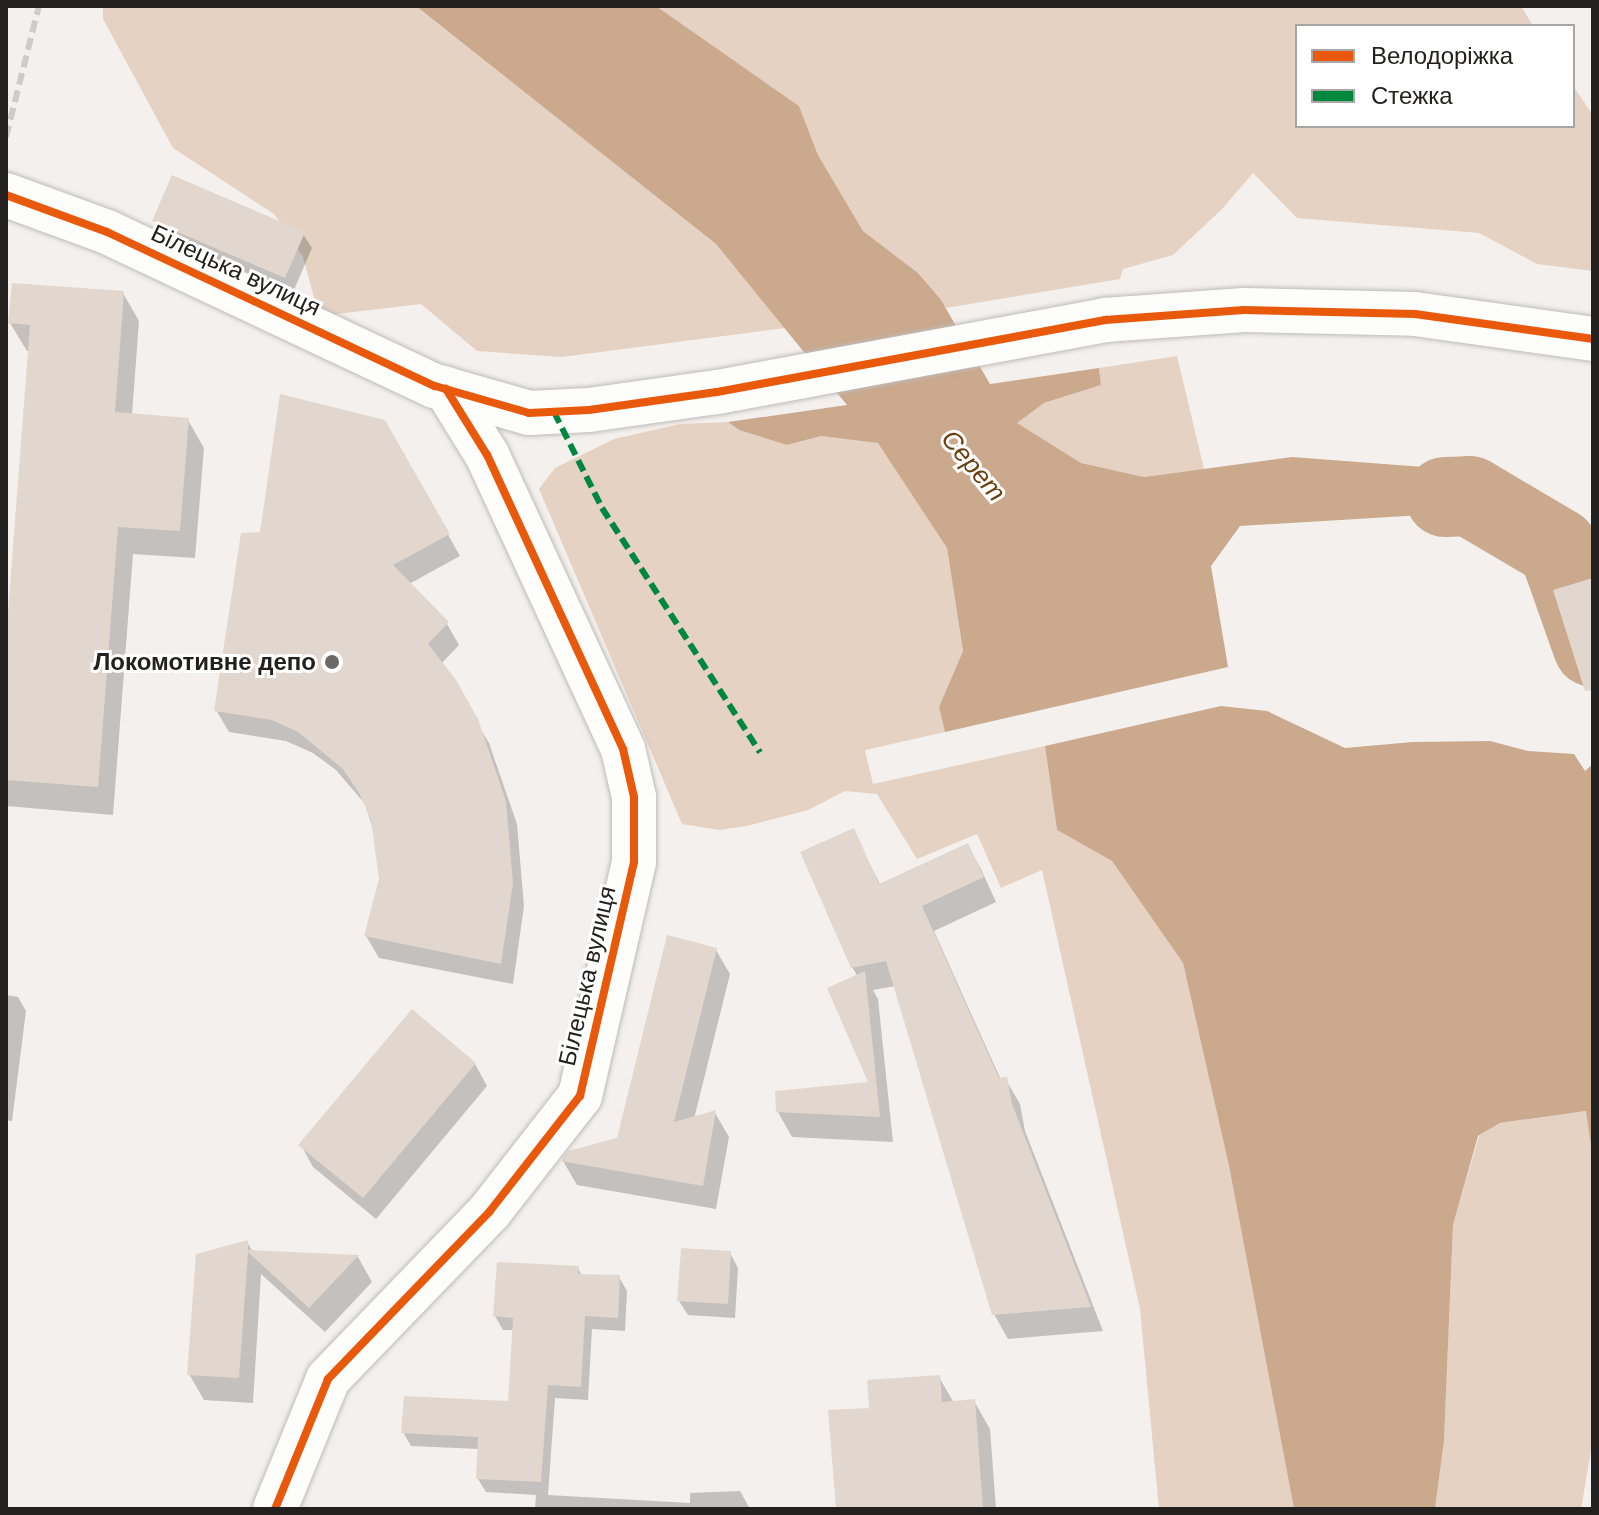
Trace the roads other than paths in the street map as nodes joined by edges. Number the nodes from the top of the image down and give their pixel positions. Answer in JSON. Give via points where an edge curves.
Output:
{"nodes":[{"id":1,"x":6,"y":195,"type":"edge"},
{"id":2,"x":1593,"y":339,"type":"edge"},
{"id":3,"x":446,"y":389,"type":"junction"},
{"id":4,"x":275,"y":1509,"type":"edge"}],
"edges":[{"from":1,"to":3,"type":"street","name":"Білецька вулиця","via":[[107,232]]},
{"from":2,"to":3,"type":"street","name":"Білецька вулиця","via":[[1415,314],[1244,310],[1105,320],[717,392],[589,410],[529,413]]},
{"from":3,"to":4,"type":"street","name":"Білецька вулиця","via":[[487,455],[623,749],[634,797],[634,862],[580,1096],[490,1211],[328,1379]]}]}
